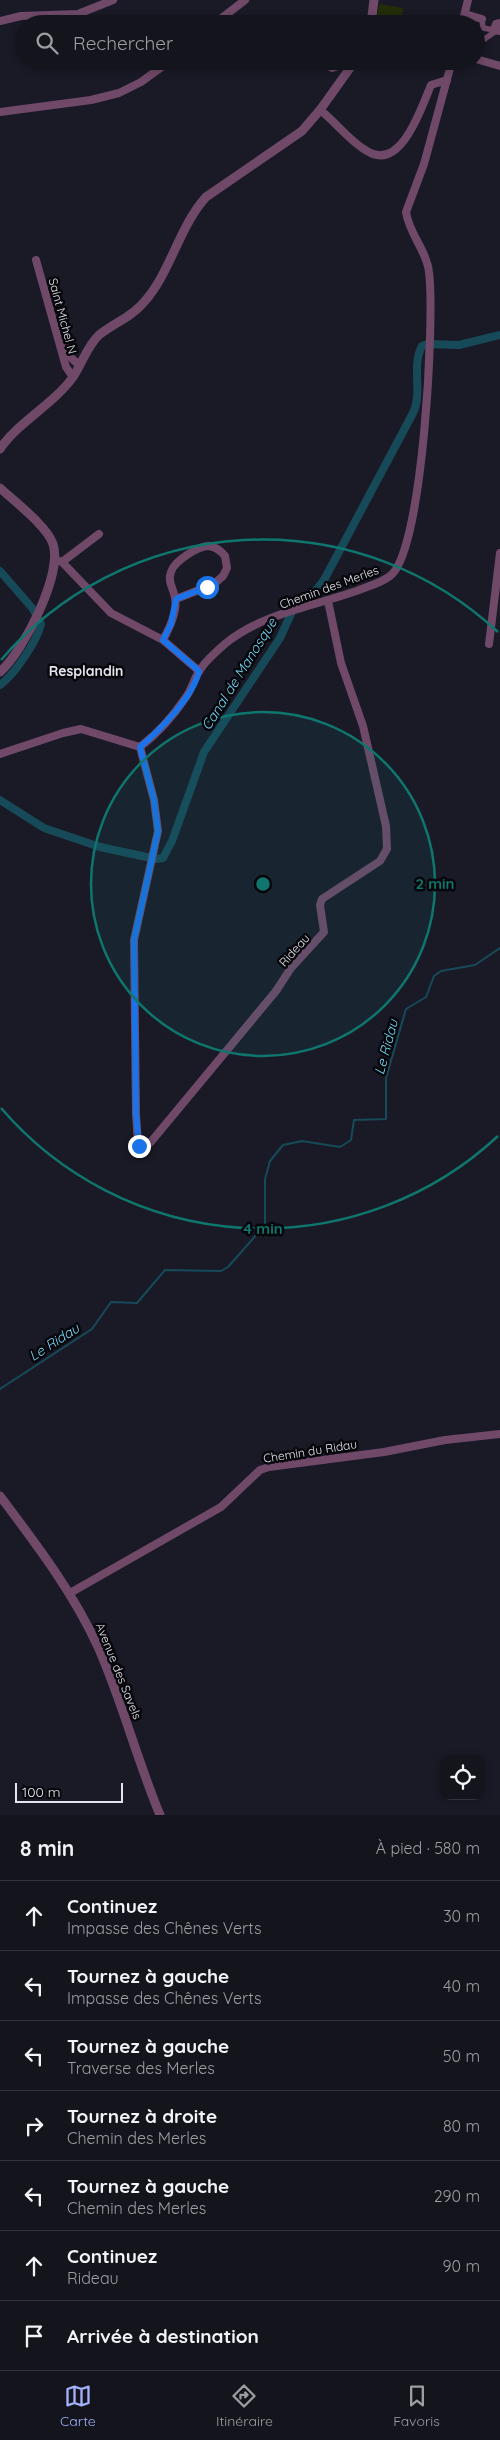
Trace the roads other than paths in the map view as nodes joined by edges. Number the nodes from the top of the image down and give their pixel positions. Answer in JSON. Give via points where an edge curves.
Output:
{"nodes":[{"id":1,"x":113,"y":0,"type":"edge"},
{"id":2,"x":245,"y":0,"type":"edge"},
{"id":3,"x":374,"y":0,"type":"edge"},
{"id":4,"x":468,"y":0,"type":"edge"},
{"id":5,"x":465,"y":14,"type":"joint"},
{"id":6,"x":50,"y":15,"type":"edge"},
{"id":7,"x":226,"y":15,"type":"edge"},
{"id":8,"x":372,"y":15,"type":"edge"},
{"id":9,"x":468,"y":15,"type":"edge"},
{"id":10,"x":15,"y":17,"type":"edge"},
{"id":11,"x":0,"y":21,"type":"edge"},
{"id":12,"x":500,"y":23,"type":"edge"},
{"id":13,"x":497,"y":31,"type":"edge"},
{"id":14,"x":485,"y":39,"type":"edge"},
{"id":15,"x":485,"y":61,"type":"edge"},
{"id":16,"x":500,"y":66,"type":"edge"},
{"id":17,"x":158,"y":70,"type":"edge"},
{"id":18,"x":348,"y":70,"type":"edge"},
{"id":19,"x":450,"y":70,"type":"edge"},
{"id":20,"x":447,"y":80,"type":"junction"},
{"id":21,"x":320,"y":110,"type":"junction"},
{"id":22,"x":0,"y":112,"type":"edge"},
{"id":23,"x":36,"y":260,"type":"dead end"},
{"id":24,"x":52,"y":300,"type":"dead end"},
{"id":25,"x":79,"y":365,"type":"junction"},
{"id":26,"x":73,"y":377,"type":"junction"},
{"id":27,"x":1,"y":445,"type":"edge"},
{"id":28,"x":0,"y":488,"type":"edge"},
{"id":29,"x":99,"y":534,"type":"dead end"},
{"id":30,"x":500,"y":553,"type":"edge"},
{"id":31,"x":58,"y":561,"type":"junction"},
{"id":32,"x":176,"y":599,"type":"junction"},
{"id":33,"x":328,"y":602,"type":"junction"},
{"id":34,"x":163,"y":640,"type":"junction"},
{"id":35,"x":489,"y":644,"type":"dead end"},
{"id":36,"x":199,"y":671,"type":"junction"},
{"id":37,"x":0,"y":672,"type":"edge"},
{"id":38,"x":140,"y":747,"type":"junction"},
{"id":39,"x":0,"y":754,"type":"edge"},
{"id":40,"x":500,"y":1434,"type":"edge"},
{"id":41,"x":0,"y":1496,"type":"edge"},
{"id":42,"x":70,"y":1593,"type":"junction"},
{"id":43,"x":160,"y":1815,"type":"edge"}],
"edges":[{"from":1,"to":6,"type":"street","via":[[78,14]]},
{"from":2,"to":7,"type":"street"},
{"from":3,"to":8,"type":"street"},
{"from":4,"to":5,"type":"street"},
{"from":5,"to":9,"type":"street"},
{"from":10,"to":11,"type":"street"},
{"from":12,"to":13,"type":"street","via":[[496,24]]},
{"from":13,"to":14,"type":"street"},
{"from":15,"to":16,"type":"street"},
{"from":17,"to":22,"type":"street","via":[[119,93]]},
{"from":18,"to":21,"type":"street"},
{"from":19,"to":20,"type":"street","name":"Chemin des Merles"},
{"from":20,"to":21,"type":"street","via":[[432,85],[404,141],[385,154],[365,151]]},
{"from":20,"to":33,"type":"street","name":"Chemin des Merles","via":[[424,164],[406,212],[428,266],[431,350],[426,425],[401,559],[390,577]]},
{"from":21,"to":25,"type":"street","via":[[298,134],[206,197],[195,210],[146,300],[132,314],[98,336]]},
{"from":23,"to":26,"type":"street","name":"Saint Michel N","via":[[66,367]]},
{"from":24,"to":25,"type":"street","via":[[68,355]]},
{"from":25,"to":26,"type":"street"},
{"from":26,"to":27,"type":"street"},
{"from":28,"to":31,"type":"street","via":[[49,536]]},
{"from":29,"to":31,"type":"street"},
{"from":30,"to":35,"type":"street"},
{"from":31,"to":34,"type":"street","via":[[111,614]]},
{"from":31,"to":37,"type":"street","via":[[36,620],[21,649]]},
{"from":32,"to":32,"type":"street","via":[[170,577],[177,563],[208,546],[225,556],[227,568],[217,582]]},
{"from":32,"to":34,"type":"street","via":[[171,624]]},
{"from":33,"to":36,"type":"street","name":"Chemin des Merles","via":[[286,614],[242,632]]},
{"from":33,"to":38,"type":"street","name":"Rideau","via":[[341,663],[363,726],[387,833],[386,853],[380,861],[322,899],[324,932],[290,968],[276,991],[146,1147],[139,1146],[137,1138],[135,933],[158,834]]},
{"from":34,"to":36,"type":"street"},
{"from":36,"to":38,"type":"street","name":"Chemin des Merles","via":[[184,700]]},
{"from":38,"to":39,"type":"street","via":[[81,729]]},
{"from":40,"to":42,"type":"street","name":"Chemin du Ridau","via":[[455,1438],[260,1470],[221,1507]]},
{"from":41,"to":42,"type":"street","name":"Avenue des Savels"},
{"from":42,"to":43,"type":"street","name":"Avenue des Savels","via":[[98,1647]]}]}
